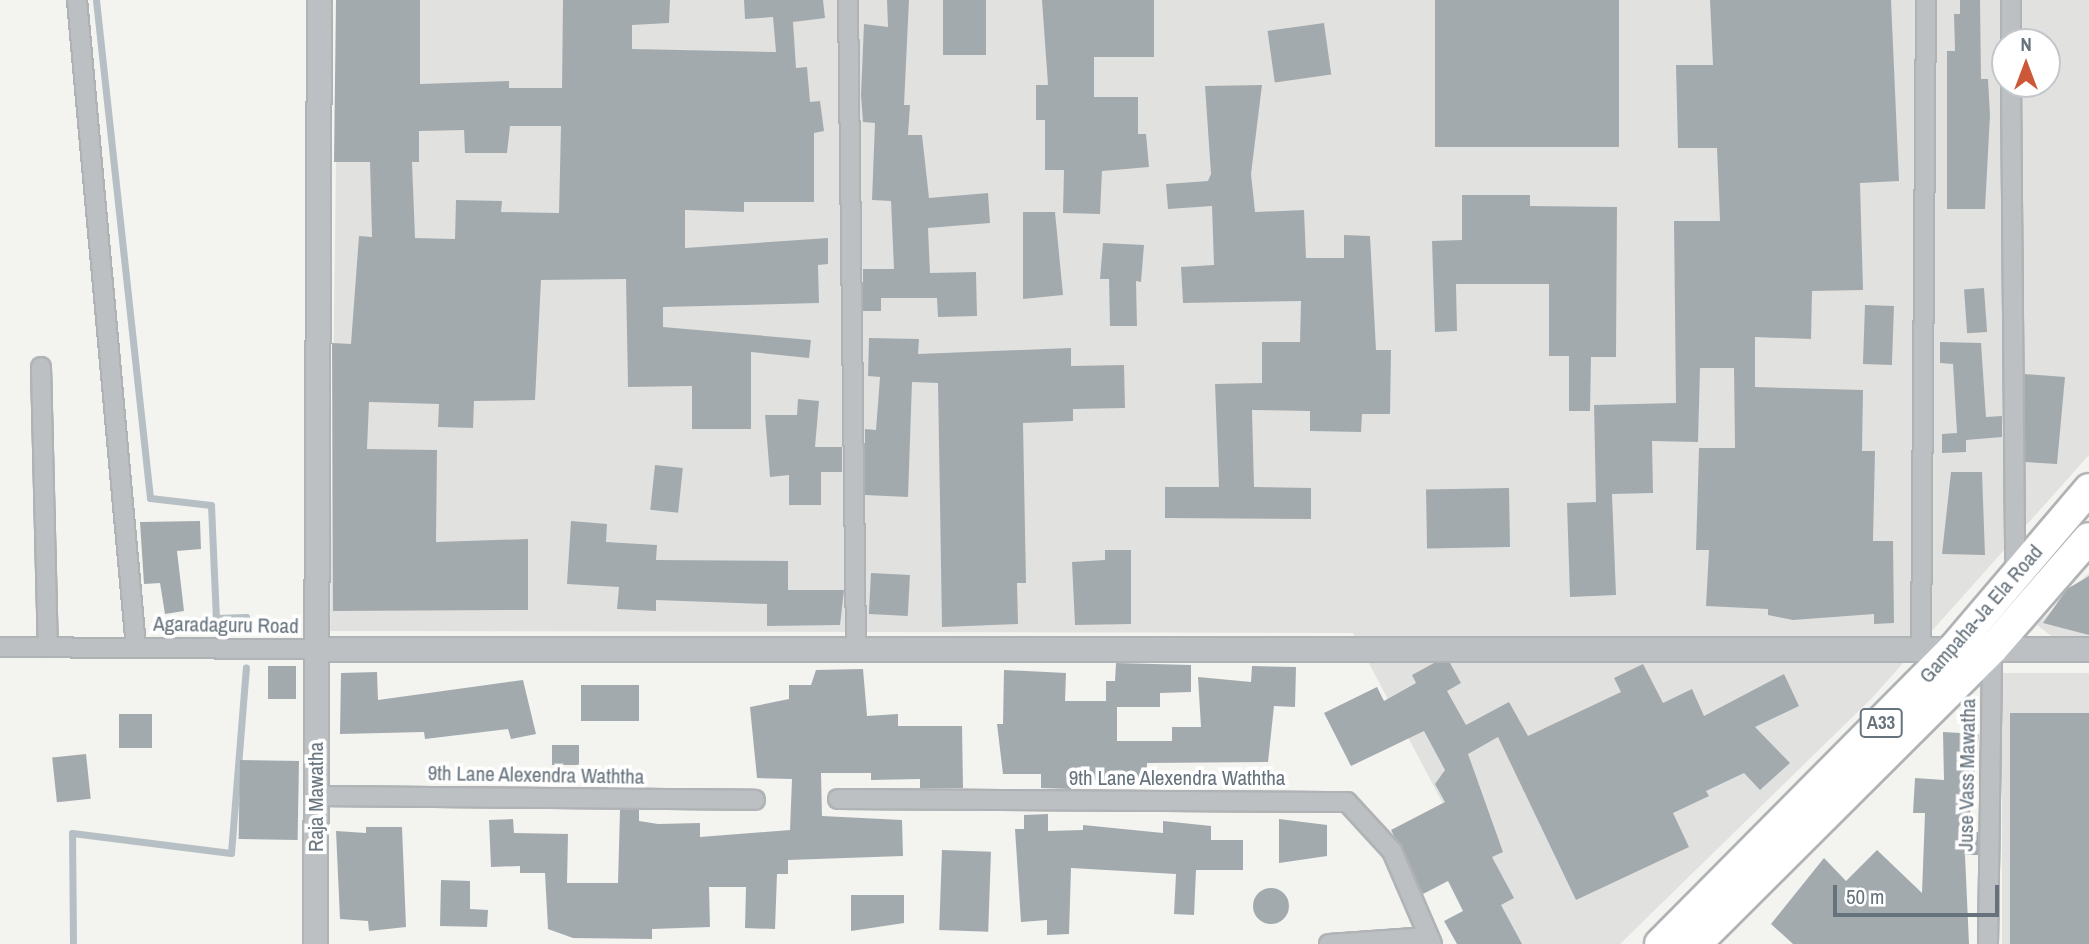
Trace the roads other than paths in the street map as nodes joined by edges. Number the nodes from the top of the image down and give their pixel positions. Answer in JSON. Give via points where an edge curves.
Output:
{"nodes":[{"id":1,"x":77,"y":0,"type":"edge"},
{"id":2,"x":319,"y":0,"type":"edge"},
{"id":3,"x":848,"y":0,"type":"edge"},
{"id":4,"x":1926,"y":0,"type":"edge"},
{"id":5,"x":2011,"y":0,"type":"edge"},
{"id":6,"x":2011,"y":28,"type":"edge"},
{"id":7,"x":2011,"y":98,"type":"edge"},
{"id":8,"x":41,"y":367,"type":"dead end"},
{"id":9,"x":2089,"y":489,"type":"edge"},
{"id":10,"x":2089,"y":538,"type":"edge"},
{"id":11,"x":2015,"y":578,"type":"junction"},
{"id":12,"x":136,"y":647,"type":"junction"},
{"id":13,"x":0,"y":648,"type":"edge"},
{"id":14,"x":48,"y":648,"type":"junction"},
{"id":15,"x":856,"y":648,"type":"junction"},
{"id":16,"x":315,"y":649,"type":"junction"},
{"id":17,"x":1953,"y":649,"type":"junction"},
{"id":18,"x":1992,"y":649,"type":"junction"},
{"id":19,"x":2089,"y":649,"type":"edge"},
{"id":20,"x":1921,"y":650,"type":"junction"},
{"id":21,"x":316,"y":796,"type":"junction"},
{"id":22,"x":838,"y":799,"type":"dead end"},
{"id":23,"x":755,"y":800,"type":"dead end"},
{"id":24,"x":1431,"y":940,"type":"edge"},
{"id":25,"x":315,"y":944,"type":"edge"},
{"id":26,"x":1329,"y":944,"type":"edge"},
{"id":27,"x":1660,"y":944,"type":"edge"},
{"id":28,"x":1696,"y":944,"type":"edge"},
{"id":29,"x":1988,"y":944,"type":"edge"}],
"edges":[{"from":1,"to":12,"type":"street"},
{"from":2,"to":16,"type":"street","name":"Raja Mawatha"},
{"from":3,"to":15,"type":"street"},
{"from":4,"to":20,"type":"street"},
{"from":5,"to":6,"type":"street"},
{"from":7,"to":11,"type":"street"},
{"from":8,"to":14,"type":"street"},
{"from":9,"to":11,"type":"highway","name":"Gampaha-Ja Ela Road","number":"A33"},
{"from":10,"to":18,"type":"highway","name":"Gampaha-Ja Ela Road","number":"A33"},
{"from":11,"to":17,"type":"highway","name":"Gampaha-Ja Ela Road","number":"A33"},
{"from":12,"to":14,"type":"street","name":"Agaradaguru Road"},
{"from":12,"to":16,"type":"street","name":"Agaradaguru Road"},
{"from":13,"to":14,"type":"street","name":"Agaradaguru Road"},
{"from":15,"to":16,"type":"street"},
{"from":15,"to":20,"type":"street"},
{"from":16,"to":21,"type":"street","name":"Raja Mawatha"},
{"from":17,"to":18,"type":"street"},
{"from":17,"to":20,"type":"street"},
{"from":17,"to":27,"type":"highway","name":"Gampaha-Ja Ela Road","number":"A33"},
{"from":18,"to":19,"type":"street"},
{"from":18,"to":28,"type":"highway","name":"Gampaha-Ja Ela Road","number":"A33"},
{"from":18,"to":29,"type":"street","name":"Juse Vass Mawatha"},
{"from":21,"to":23,"type":"street","name":"9th Lane Alexendra Waththa"},
{"from":21,"to":25,"type":"street","name":"Raja Mawatha"},
{"from":22,"to":24,"type":"street","name":"9th Lane Alexendra Waththa","via":[[1347,802],[1392,851]]},
{"from":24,"to":26,"type":"street"}]}
